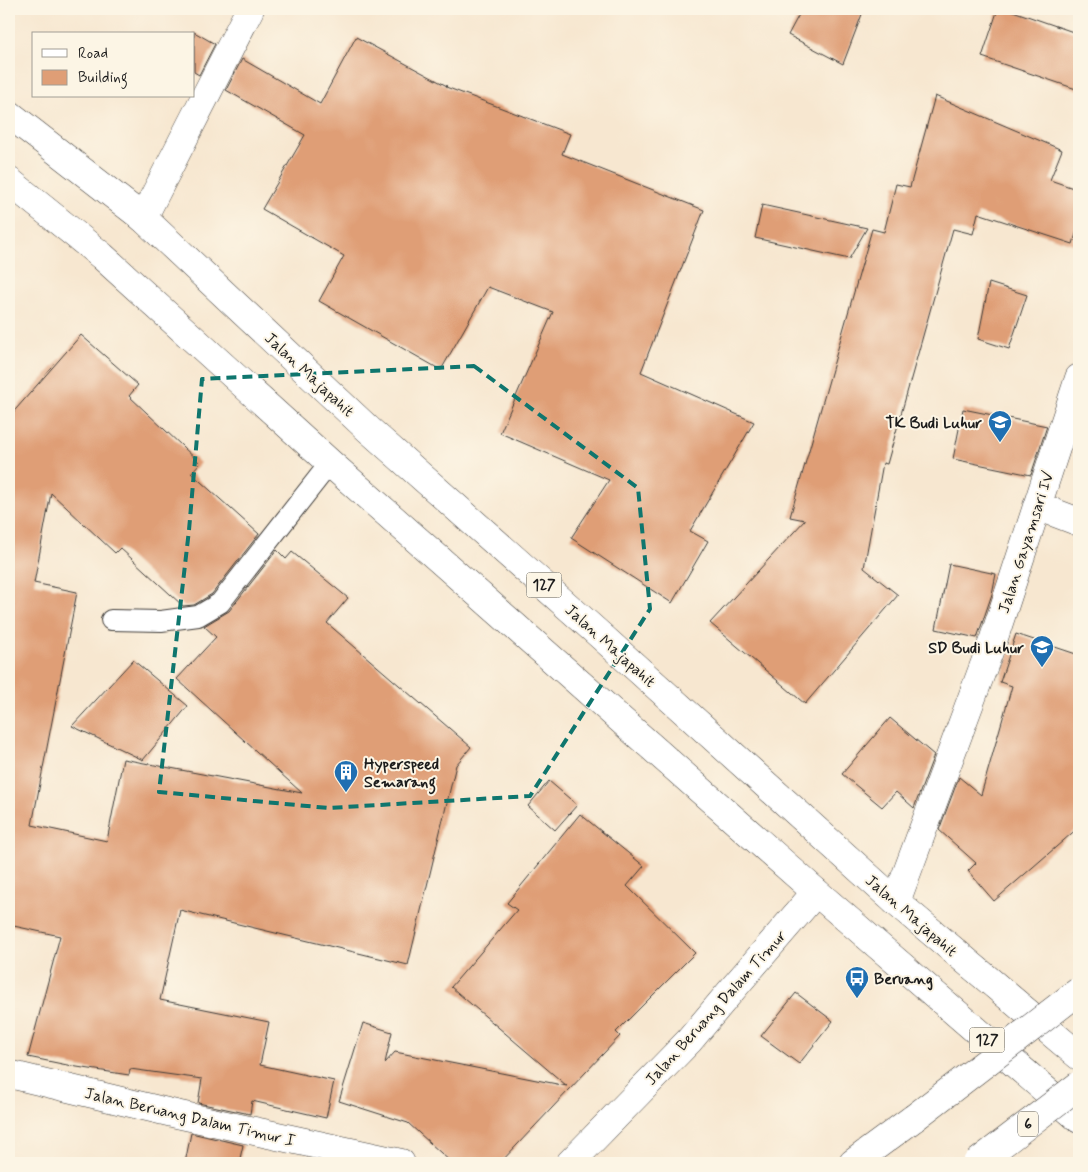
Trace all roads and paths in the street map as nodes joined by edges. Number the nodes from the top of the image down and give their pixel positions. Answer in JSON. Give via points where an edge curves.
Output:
{"nodes":[{"id":1,"x":250,"y":9,"type":"edge"},
{"id":2,"x":9,"y":114,"type":"edge"},
{"id":3,"x":9,"y":181,"type":"edge"},
{"id":4,"x":143,"y":218,"type":"junction"},
{"id":5,"x":1079,"y":378,"type":"edge"},
{"id":6,"x":330,"y":463,"type":"junction"},
{"id":7,"x":1037,"y":506,"type":"junction"},
{"id":8,"x":1079,"y":522,"type":"edge"},
{"id":9,"x":112,"y":620,"type":"dead end"},
{"id":10,"x":816,"y":892,"type":"junction"},
{"id":11,"x":896,"y":902,"type":"junction"},
{"id":12,"x":1079,"y":992,"type":"edge"},
{"id":13,"x":1079,"y":1056,"type":"edge"},
{"id":14,"x":9,"y":1074,"type":"edge"},
{"id":15,"x":1079,"y":1085,"type":"edge"},
{"id":16,"x":1079,"y":1118,"type":"edge"},
{"id":17,"x":400,"y":1163,"type":"edge"},
{"id":18,"x":570,"y":1163,"type":"edge"},
{"id":19,"x":853,"y":1163,"type":"edge"},
{"id":20,"x":977,"y":1163,"type":"edge"}],
"edges":[{"from":1,"to":4,"type":"main road"},
{"from":2,"to":4,"type":"main road","name":"Jalan Majapahit","number":"127"},
{"from":3,"to":6,"type":"main road","number":"127","via":[[102,256]]},
{"from":4,"to":11,"type":"main road","name":"Jalan Majapahit","number":"127","via":[[368,429]]},
{"from":5,"to":7,"type":"main road","name":"Jalan Gayamsari IV"},
{"from":6,"to":9,"type":"lane","via":[[220,603],[198,616],[162,621]]},
{"from":6,"to":10,"type":"main road","number":"127"},
{"from":7,"to":8,"type":"main road"},
{"from":7,"to":11,"type":"main road","name":"Jalan Gayamsari IV","via":[[993,640]]},
{"from":10,"to":16,"type":"main road","number":"127"},
{"from":10,"to":18,"type":"main road","name":"Jalan Beruang Dalam Timur","via":[[689,1041]]},
{"from":11,"to":13,"type":"main road","name":"Jalan Majapahit","number":"127"},
{"from":12,"to":19,"type":"main road","bridge":true},
{"from":14,"to":17,"type":"main road","name":"Jalan Beruang Dalam Timur I"},
{"from":15,"to":20,"type":"main road","number":"6","bridge":true}]}
